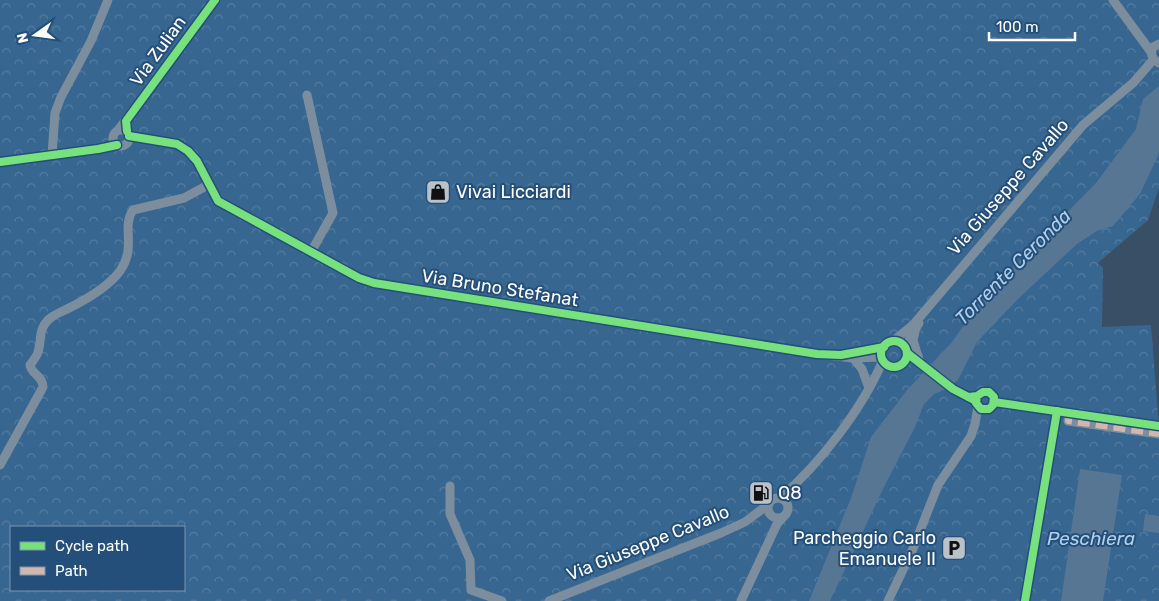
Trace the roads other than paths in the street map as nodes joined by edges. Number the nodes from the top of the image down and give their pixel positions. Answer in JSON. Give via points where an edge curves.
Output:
{"nodes":[{"id":1,"x":108,"y":0,"type":"edge"},
{"id":2,"x":215,"y":0,"type":"edge"},
{"id":3,"x":1113,"y":0,"type":"edge"},
{"id":4,"x":1156,"y":55,"type":"edge"},
{"id":5,"x":307,"y":95,"type":"dead end"},
{"id":6,"x":126,"y":135,"type":"junction"},
{"id":7,"x":115,"y":141,"type":"junction"},
{"id":8,"x":52,"y":155,"type":"junction"},
{"id":9,"x":0,"y":162,"type":"edge"},
{"id":10,"x":208,"y":185,"type":"junction"},
{"id":11,"x":311,"y":252,"type":"junction"},
{"id":12,"x":916,"y":327,"type":"junction"},
{"id":13,"x":888,"y":344,"type":"junction"},
{"id":14,"x":906,"y":353,"type":"junction"},
{"id":15,"x":841,"y":355,"type":"junction"},
{"id":16,"x":853,"y":358,"type":"junction"},
{"id":17,"x":882,"y":359,"type":"junction"},
{"id":18,"x":891,"y":367,"type":"junction"},
{"id":19,"x":869,"y":388,"type":"junction"},
{"id":20,"x":953,"y":389,"type":"dead end"},
{"id":21,"x":862,"y":400,"type":"junction"},
{"id":22,"x":977,"y":402,"type":"junction"},
{"id":23,"x":994,"y":402,"type":"junction"},
{"id":24,"x":1057,"y":411,"type":"junction"},
{"id":25,"x":1069,"y":413,"type":"junction"},
{"id":26,"x":1159,"y":426,"type":"edge"},
{"id":27,"x":1159,"y":434,"type":"edge"},
{"id":28,"x":0,"y":465,"type":"edge"},
{"id":29,"x":450,"y":486,"type":"dead end"},
{"id":30,"x":783,"y":500,"type":"junction"},
{"id":31,"x":772,"y":514,"type":"junction"},
{"id":32,"x":502,"y":601,"type":"edge"},
{"id":33,"x":549,"y":601,"type":"edge"},
{"id":34,"x":741,"y":601,"type":"edge"},
{"id":35,"x":888,"y":601,"type":"edge"},
{"id":36,"x":1025,"y":601,"type":"edge"}],
"edges":[{"from":1,"to":8,"type":"street","via":[[55,113]]},
{"from":2,"to":6,"type":"street","name":"Via Zulian","via":[[126,121]]},
{"from":3,"to":4,"type":"street"},
{"from":4,"to":12,"type":"street","name":"Via Giuseppe Cavallo","via":[[1138,86],[1086,130]]},
{"from":4,"to":13,"type":"street","name":"Via Giuseppe Cavallo","via":[[1133,82],[1082,125],[913,325]]},
{"from":5,"to":11,"type":"street","via":[[333,214]]},
{"from":6,"to":7,"type":"street"},
{"from":6,"to":7,"type":"street","name":"Via Bruno Stefanat","via":[[121,146]]},
{"from":6,"to":10,"type":"street","name":"Via Bruno Stefanat","via":[[177,144],[188,150]]},
{"from":7,"to":8,"type":"street","via":[[98,149]]},
{"from":8,"to":9,"type":"street"},
{"from":10,"to":11,"type":"street","name":"Via Bruno Stefanat","via":[[218,201]]},
{"from":10,"to":28,"type":"street","via":[[184,198],[133,210],[128,216],[130,251],[119,272],[85,300],[46,321],[40,331],[38,354],[30,365],[43,387]]},
{"from":11,"to":15,"type":"street","name":"Via Bruno Stefanat","via":[[374,283],[817,354]]},
{"from":12,"to":14,"type":"street","name":"Via Giuseppe Cavallo"},
{"from":12,"to":14,"type":"street","via":[[913,340],[922,364]]},
{"from":13,"to":14,"type":"street","via":[[899,342]]},
{"from":13,"to":15,"type":"street","name":"Via Bruno Stefanat"},
{"from":13,"to":17,"type":"street"},
{"from":14,"to":18,"type":"street","via":[[900,366]]},
{"from":15,"to":16,"type":"street","name":"Via Bruno Stefanat"},
{"from":16,"to":17,"type":"street","name":"Via Bruno Stefanat"},
{"from":16,"to":19,"type":"street","via":[[862,369]]},
{"from":17,"to":18,"type":"street"},
{"from":17,"to":19,"type":"street"},
{"from":18,"to":21,"type":"street"},
{"from":19,"to":21,"type":"street"},
{"from":20,"to":22,"type":"street"},
{"from":21,"to":30,"type":"street","via":[[815,465]]},
{"from":22,"to":23,"type":"street","via":[[992,407]]},
{"from":22,"to":23,"type":"street","via":[[983,392],[989,392]]},
{"from":22,"to":35,"type":"street","via":[[971,436],[938,485]]},
{"from":23,"to":24,"type":"street"},
{"from":24,"to":25,"type":"street"},
{"from":24,"to":36,"type":"street"},
{"from":25,"to":26,"type":"street"},
{"from":25,"to":27,"type":"street","via":[[1068,421]]},
{"from":29,"to":32,"type":"street","via":[[450,514],[470,560],[471,590]]},
{"from":30,"to":31,"type":"street","via":[[775,498]]},
{"from":30,"to":31,"type":"street","via":[[788,508],[786,514]]},
{"from":31,"to":33,"type":"street","name":"Via Giuseppe Cavallo","via":[[759,513],[721,533]]},
{"from":31,"to":34,"type":"street"}]}
